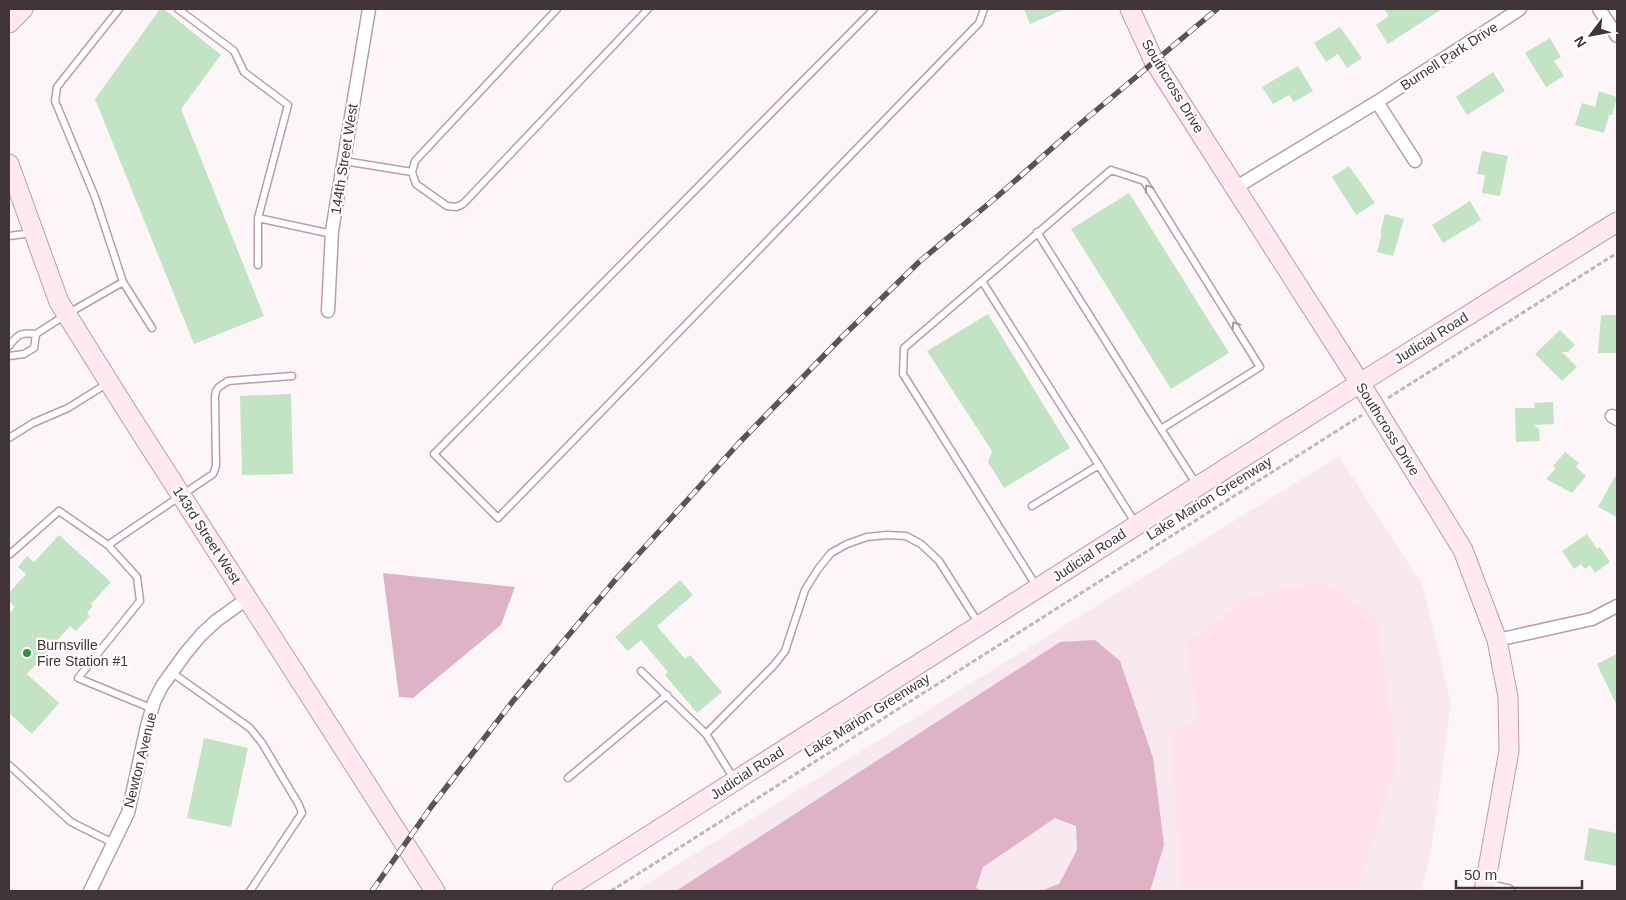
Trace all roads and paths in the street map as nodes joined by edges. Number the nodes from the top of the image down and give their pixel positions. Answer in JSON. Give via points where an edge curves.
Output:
{"nodes":[{"id":1,"x":22,"y":9,"type":"edge"},
{"id":2,"x":119,"y":9,"type":"edge"},
{"id":3,"x":178,"y":9,"type":"edge"},
{"id":4,"x":369,"y":9,"type":"edge"},
{"id":5,"x":557,"y":9,"type":"edge"},
{"id":6,"x":648,"y":9,"type":"edge"},
{"id":7,"x":874,"y":9,"type":"edge"},
{"id":8,"x":984,"y":9,"type":"edge"},
{"id":9,"x":1130,"y":9,"type":"edge"},
{"id":10,"x":1520,"y":9,"type":"edge"},
{"id":11,"x":1599,"y":9,"type":"edge"},
{"id":12,"x":9,"y":23,"type":"edge"},
{"id":13,"x":1617,"y":36,"type":"edge"},
{"id":14,"x":1377,"y":102,"type":"junction"},
{"id":15,"x":344,"y":161,"type":"junction"},
{"id":16,"x":1415,"y":162,"type":"dead end"},
{"id":17,"x":9,"y":164,"type":"edge"},
{"id":18,"x":412,"y":172,"type":"junction"},
{"id":19,"x":1235,"y":188,"type":"junction"},
{"id":20,"x":258,"y":218,"type":"junction"},
{"id":21,"x":1617,"y":222,"type":"edge"},
{"id":22,"x":1037,"y":232,"type":"junction"},
{"id":23,"x":34,"y":233,"type":"junction"},
{"id":24,"x":332,"y":234,"type":"junction"},
{"id":25,"x":9,"y":236,"type":"edge"},
{"id":26,"x":1617,"y":253,"type":"edge"},
{"id":27,"x":258,"y":265,"type":"dead end"},
{"id":28,"x":982,"y":281,"type":"junction"},
{"id":29,"x":123,"y":282,"type":"junction"},
{"id":30,"x":328,"y":311,"type":"dead end"},
{"id":31,"x":67,"y":314,"type":"junction"},
{"id":32,"x":152,"y":328,"type":"dead end"},
{"id":33,"x":36,"y":334,"type":"junction"},
{"id":34,"x":9,"y":346,"type":"edge"},
{"id":35,"x":9,"y":356,"type":"edge"},
{"id":36,"x":292,"y":376,"type":"dead end"},
{"id":37,"x":109,"y":383,"type":"junction"},
{"id":38,"x":1360,"y":383,"type":"junction"},
{"id":39,"x":1374,"y":407,"type":"junction"},
{"id":40,"x":1160,"y":428,"type":"junction"},
{"id":41,"x":9,"y":438,"type":"edge"},
{"id":42,"x":1099,"y":465,"type":"junction"},
{"id":43,"x":1198,"y":486,"type":"junction"},
{"id":44,"x":181,"y":495,"type":"junction"},
{"id":45,"x":1032,"y":506,"type":"dead end"},
{"id":46,"x":1137,"y":525,"type":"junction"},
{"id":47,"x":108,"y":545,"type":"junction"},
{"id":48,"x":9,"y":556,"type":"edge"},
{"id":49,"x":1038,"y":588,"type":"junction"},
{"id":50,"x":248,"y":598,"type":"junction"},
{"id":51,"x":1617,"y":606,"type":"edge"},
{"id":52,"x":979,"y":625,"type":"junction"},
{"id":53,"x":1497,"y":640,"type":"junction"},
{"id":54,"x":641,"y":671,"type":"dead end"},
{"id":55,"x":171,"y":672,"type":"junction"},
{"id":56,"x":667,"y":695,"type":"junction"},
{"id":57,"x":153,"y":709,"type":"junction"},
{"id":58,"x":706,"y":734,"type":"junction"},
{"id":59,"x":9,"y":765,"type":"edge"},
{"id":60,"x":568,"y":778,"type":"dead end"},
{"id":61,"x":736,"y":781,"type":"junction"},
{"id":62,"x":113,"y":843,"type":"junction"},
{"id":63,"x":1484,"y":889,"type":"edge"},
{"id":64,"x":90,"y":891,"type":"edge"},
{"id":65,"x":250,"y":891,"type":"edge"},
{"id":66,"x":435,"y":891,"type":"edge"},
{"id":67,"x":562,"y":891,"type":"edge"},
{"id":68,"x":611,"y":891,"type":"edge"},
{"id":69,"x":1508,"y":891,"type":"edge"}],
"edges":[{"from":1,"to":12,"type":"street"},
{"from":2,"to":29,"type":"lane","via":[[57,87],[54,101],[95,198]]},
{"from":3,"to":20,"type":"lane","via":[[234,51],[244,72],[288,105]]},
{"from":4,"to":15,"type":"street","name":"144th Street West"},
{"from":5,"to":18,"type":"lane","via":[[415,161]]},
{"from":6,"to":18,"type":"lane","via":[[463,204],[447,206],[416,184]]},
{"from":7,"to":8,"type":"lane","via":[[434,454],[498,518],[979,23]]},
{"from":9,"to":19,"type":"street","name":"Southcross Drive","via":[[1154,61]]},
{"from":10,"to":14,"type":"street","name":"Burnell Park Drive"},
{"from":11,"to":13,"type":"street"},
{"from":14,"to":16,"type":"street"},
{"from":14,"to":19,"type":"street","name":"Burnell Park Drive"},
{"from":15,"to":18,"type":"lane"},
{"from":15,"to":24,"type":"street","name":"144th Street West"},
{"from":17,"to":23,"type":"street","name":"143rd Street West"},
{"from":19,"to":38,"type":"street","name":"Southcross Drive"},
{"from":20,"to":24,"type":"lane"},
{"from":20,"to":27,"type":"lane"},
{"from":21,"to":38,"type":"street","name":"Judicial Road"},
{"from":22,"to":28,"type":"lane"},
{"from":22,"to":40,"type":"lane"},
{"from":40,"to":22,"type":"lane","one_way":true,"via":[[1260,367],[1144,181],[1111,170]]},
{"from":23,"to":25,"type":"lane"},
{"from":23,"to":31,"type":"street","name":"143rd Street West","via":[[59,302]]},
{"from":24,"to":30,"type":"street","name":"144th Street West"},
{"from":26,"to":39,"type":"path","name":"Lake Marion Greenway"},
{"from":28,"to":42,"type":"lane"},
{"from":28,"to":49,"type":"lane","via":[[904,348],[903,374]]},
{"from":29,"to":31,"type":"lane"},
{"from":29,"to":32,"type":"lane"},
{"from":31,"to":33,"type":"lane"},
{"from":31,"to":37,"type":"street","name":"143rd Street West"},
{"from":33,"to":34,"type":"lane","via":[[23,333],[15,337]]},
{"from":33,"to":35,"type":"lane","via":[[34,348],[24,354]]},
{"from":36,"to":44,"type":"lane","via":[[228,381],[219,387],[215,396],[214,474]]},
{"from":37,"to":41,"type":"lane"},
{"from":37,"to":44,"type":"street","name":"143rd Street West"},
{"from":38,"to":39,"type":"street","name":"Southcross Drive"},
{"from":38,"to":43,"type":"street","name":"Judicial Road"},
{"from":39,"to":53,"type":"street","name":"Southcross Drive","via":[[1463,550]]},
{"from":39,"to":68,"type":"path","name":"Lake Marion Greenway"},
{"from":40,"to":43,"type":"lane"},
{"from":42,"to":45,"type":"lane"},
{"from":42,"to":46,"type":"lane"},
{"from":43,"to":46,"type":"street","name":"Judicial Road"},
{"from":44,"to":47,"type":"lane"},
{"from":44,"to":50,"type":"street","name":"143rd Street West"},
{"from":46,"to":49,"type":"street","name":"Judicial Road"},
{"from":47,"to":48,"type":"lane","via":[[59,511]]},
{"from":47,"to":57,"type":"lane","via":[[137,577],[140,602],[78,678]]},
{"from":49,"to":52,"type":"street","name":"Judicial Road"},
{"from":50,"to":55,"type":"street","name":"Newton Avenue","via":[[216,621]]},
{"from":50,"to":66,"type":"street","name":"143rd Street West"},
{"from":51,"to":53,"type":"street","via":[[1592,619]]},
{"from":52,"to":58,"type":"lane","via":[[939,561],[921,544],[906,536],[887,535],[847,544],[818,568],[805,590],[785,651]]},
{"from":52,"to":61,"type":"street","name":"Judicial Road"},
{"from":53,"to":63,"type":"street","name":"Southcross Drive","via":[[1508,697],[1508,751]]},
{"from":54,"to":56,"type":"lane"},
{"from":55,"to":57,"type":"street","name":"Newton Avenue"},
{"from":55,"to":65,"type":"lane","via":[[250,728],[302,813]]},
{"from":56,"to":58,"type":"lane"},
{"from":56,"to":60,"type":"lane"},
{"from":57,"to":62,"type":"street","name":"Newton Avenue","via":[[128,813]]},
{"from":58,"to":61,"type":"lane"},
{"from":59,"to":62,"type":"lane","via":[[70,822]]},
{"from":61,"to":67,"type":"street","name":"Judicial Road"},
{"from":62,"to":64,"type":"street","name":"Newton Avenue"},
{"from":63,"to":69,"type":"street"}]}
